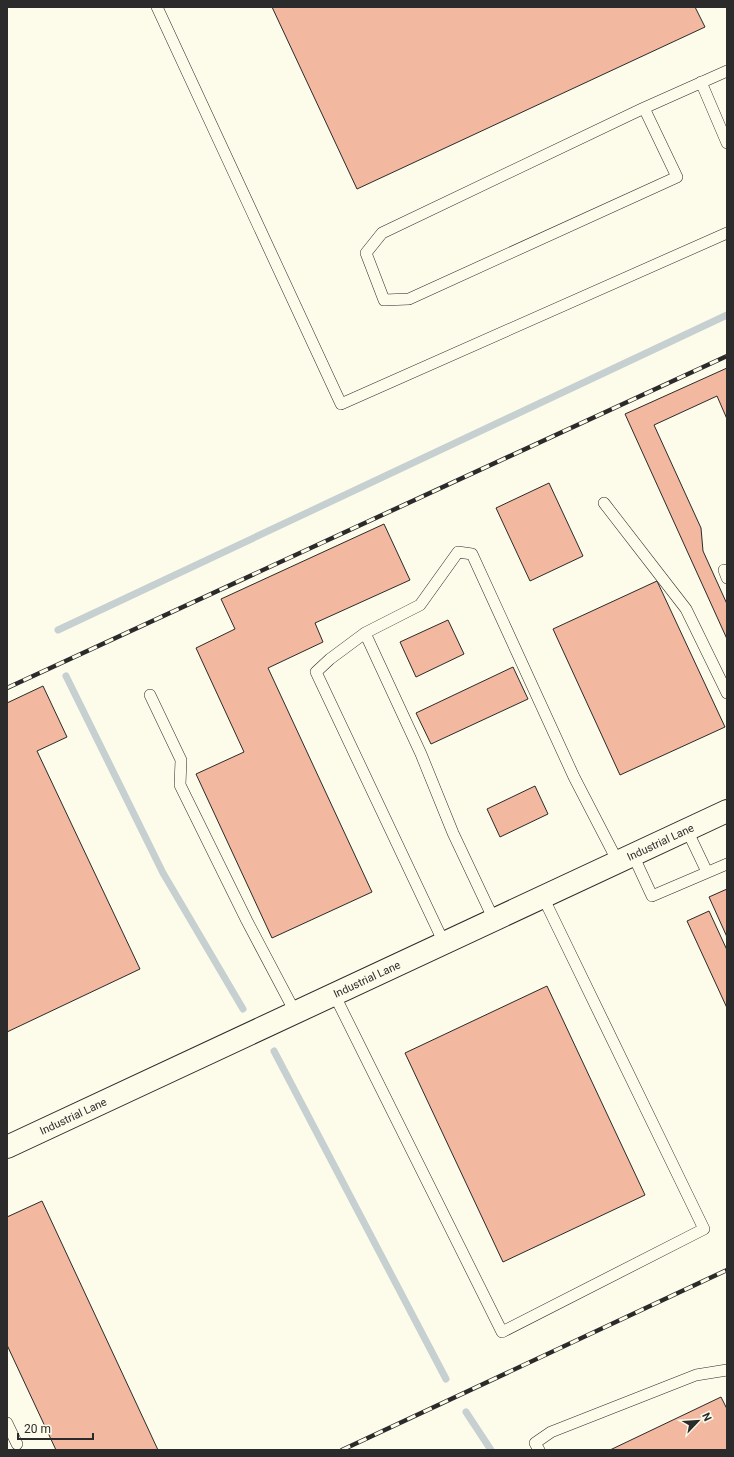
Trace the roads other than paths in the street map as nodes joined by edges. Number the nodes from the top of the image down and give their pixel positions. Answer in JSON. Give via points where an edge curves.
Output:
{"nodes":[{"id":1,"x":157,"y":7,"type":"edge"},
{"id":2,"x":727,"y":71,"type":"edge"},
{"id":3,"x":701,"y":82,"type":"junction"},
{"id":4,"x":644,"y":108,"type":"junction"},
{"id":5,"x":727,"y":143,"type":"edge"},
{"id":6,"x":727,"y":233,"type":"edge"},
{"id":7,"x":604,"y":502,"type":"dead end"},
{"id":8,"x":365,"y":633,"type":"junction"},
{"id":9,"x":727,"y":693,"type":"edge"},
{"id":10,"x":150,"y":695,"type":"dead end"},
{"id":11,"x":727,"y":811,"type":"edge"},
{"id":12,"x":686,"y":830,"type":"junction"},
{"id":13,"x":625,"y":858,"type":"junction"},
{"id":14,"x":727,"y":864,"type":"edge"},
{"id":15,"x":707,"y":872,"type":"junction"},
{"id":16,"x":543,"y":897,"type":"junction"},
{"id":17,"x":494,"y":920,"type":"junction"},
{"id":18,"x":444,"y":943,"type":"junction"},
{"id":19,"x":334,"y":994,"type":"junction"},
{"id":20,"x":295,"y":1012,"type":"junction"},
{"id":21,"x":7,"y":1147,"type":"edge"},
{"id":22,"x":727,"y":1370,"type":"edge"},
{"id":23,"x":7,"y":1423,"type":"edge"},
{"id":24,"x":17,"y":1444,"type":"dead end"},
{"id":25,"x":539,"y":1450,"type":"edge"}],
"edges":[{"from":1,"to":6,"type":"lane","via":[[341,404]]},
{"from":2,"to":3,"type":"lane"},
{"from":3,"to":4,"type":"lane"},
{"from":3,"to":5,"type":"lane"},
{"from":4,"to":4,"type":"lane","via":[[382,233],[366,254],[384,300],[409,299],[677,177]]},
{"from":7,"to":9,"type":"lane","via":[[686,609]]},
{"from":8,"to":13,"type":"lane","via":[[420,605],[458,552],[472,554],[574,776]]},
{"from":8,"to":17,"type":"lane","via":[[421,754],[453,834]]},
{"from":8,"to":18,"type":"lane","via":[[316,672]]},
{"from":10,"to":20,"type":"lane","via":[[181,760],[180,784]]},
{"from":11,"to":12,"type":"street","name":"Industrial Lane"},
{"from":12,"to":13,"type":"street","name":"Industrial Lane"},
{"from":12,"to":15,"type":"lane"},
{"from":13,"to":15,"type":"lane","via":[[652,896]]},
{"from":13,"to":16,"type":"street","name":"Industrial Lane"},
{"from":14,"to":15,"type":"lane"},
{"from":16,"to":17,"type":"street","name":"Industrial Lane"},
{"from":16,"to":19,"type":"lane","via":[[704,1229],[502,1332]]},
{"from":17,"to":18,"type":"street","name":"Industrial Lane"},
{"from":18,"to":19,"type":"street","name":"Industrial Lane"},
{"from":19,"to":20,"type":"street","name":"Industrial Lane"},
{"from":20,"to":21,"type":"street","name":"Industrial Lane"},
{"from":22,"to":25,"type":"lane","via":[[696,1375],[552,1432],[535,1443]]},
{"from":23,"to":24,"type":"lane"}]}
